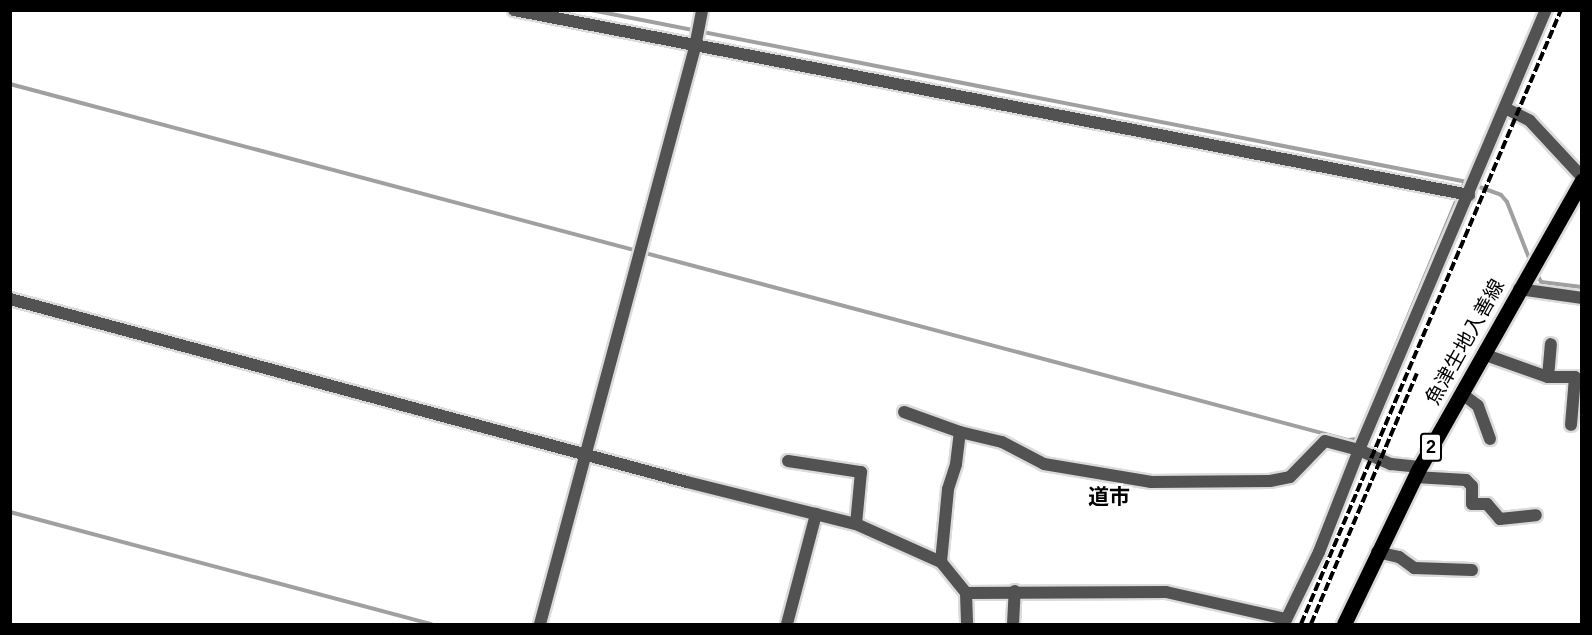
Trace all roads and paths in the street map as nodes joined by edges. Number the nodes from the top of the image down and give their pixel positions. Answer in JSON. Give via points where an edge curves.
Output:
{"nodes":[{"id":1,"x":514,"y":10,"type":"edge"},
{"id":2,"x":702,"y":10,"type":"edge"},
{"id":3,"x":1546,"y":10,"type":"edge"},
{"id":4,"x":695,"y":47,"type":"junction"},
{"id":5,"x":1505,"y":108,"type":"junction"},
{"id":6,"x":1581,"y":179,"type":"edge"},
{"id":7,"x":1469,"y":195,"type":"junction"},
{"id":8,"x":1519,"y":289,"type":"junction"},
{"id":9,"x":1581,"y":298,"type":"edge"},
{"id":10,"x":10,"y":299,"type":"edge"},
{"id":11,"x":1551,"y":344,"type":"dead end"},
{"id":12,"x":1483,"y":354,"type":"junction"},
{"id":13,"x":1548,"y":377,"type":"junction"},
{"id":14,"x":1578,"y":377,"type":"edge"},
{"id":15,"x":1461,"y":393,"type":"junction"},
{"id":16,"x":904,"y":412,"type":"dead end"},
{"id":17,"x":1571,"y":425,"type":"dead end"},
{"id":18,"x":960,"y":432,"type":"junction"},
{"id":19,"x":1490,"y":439,"type":"dead end"},
{"id":20,"x":1359,"y":450,"type":"junction"},
{"id":21,"x":587,"y":454,"type":"junction"},
{"id":22,"x":788,"y":461,"type":"dead end"},
{"id":23,"x":1418,"y":472,"type":"junction"},
{"id":24,"x":816,"y":514,"type":"junction"},
{"id":25,"x":1536,"y":515,"type":"dead end"},
{"id":26,"x":856,"y":524,"type":"junction"},
{"id":27,"x":1377,"y":552,"type":"junction"},
{"id":28,"x":941,"y":562,"type":"junction"},
{"id":29,"x":1472,"y":570,"type":"dead end"},
{"id":30,"x":1015,"y":591,"type":"junction"},
{"id":31,"x":966,"y":593,"type":"junction"},
{"id":32,"x":1285,"y":622,"type":"edge"},
{"id":33,"x":540,"y":624,"type":"edge"},
{"id":34,"x":787,"y":624,"type":"edge"},
{"id":35,"x":967,"y":624,"type":"edge"},
{"id":36,"x":1013,"y":624,"type":"edge"},
{"id":37,"x":1344,"y":624,"type":"edge"}],
"edges":[{"from":1,"to":4,"type":"street"},
{"from":2,"to":4,"type":"street"},
{"from":3,"to":5,"type":"street"},
{"from":4,"to":7,"type":"street"},
{"from":4,"to":21,"type":"street"},
{"from":5,"to":6,"type":"street","via":[[1530,121]]},
{"from":5,"to":7,"type":"street"},
{"from":6,"to":8,"type":"main road","name":"魚津生地入善線","number":"2"},
{"from":7,"to":20,"type":"street"},
{"from":8,"to":9,"type":"street"},
{"from":8,"to":12,"type":"main road","name":"魚津生地入善線","number":"2"},
{"from":10,"to":21,"type":"street"},
{"from":11,"to":13,"type":"street"},
{"from":12,"to":13,"type":"street"},
{"from":12,"to":15,"type":"main road","name":"魚津生地入善線","number":"2"},
{"from":13,"to":14,"type":"street"},
{"from":14,"to":17,"type":"street"},
{"from":15,"to":19,"type":"street","via":[[1478,406]]},
{"from":15,"to":23,"type":"main road","name":"魚津生地入善線","number":"2"},
{"from":16,"to":18,"type":"street"},
{"from":18,"to":20,"type":"street","via":[[1002,442],[1044,464],[1151,482],[1270,481],[1290,477],[1325,441]]},
{"from":18,"to":28,"type":"street","via":[[948,489]]},
{"from":20,"to":23,"type":"street"},
{"from":20,"to":32,"type":"street","via":[[1319,552]]},
{"from":21,"to":24,"type":"street"},
{"from":21,"to":33,"type":"street"},
{"from":22,"to":26,"type":"street","via":[[861,472]]},
{"from":23,"to":25,"type":"street","via":[[1466,480],[1472,486],[1472,504],[1487,504],[1500,519]]},
{"from":23,"to":27,"type":"main road","name":"魚津生地入善線","number":"2"},
{"from":24,"to":26,"type":"street"},
{"from":24,"to":34,"type":"street"},
{"from":26,"to":28,"type":"street"},
{"from":27,"to":29,"type":"street","via":[[1399,557],[1414,568]]},
{"from":27,"to":37,"type":"main road","name":"魚津生地入善線","number":"2"},
{"from":28,"to":31,"type":"street"},
{"from":30,"to":31,"type":"street"},
{"from":30,"to":32,"type":"street","via":[[1166,592]]},
{"from":30,"to":36,"type":"street"},
{"from":31,"to":35,"type":"street"}]}
